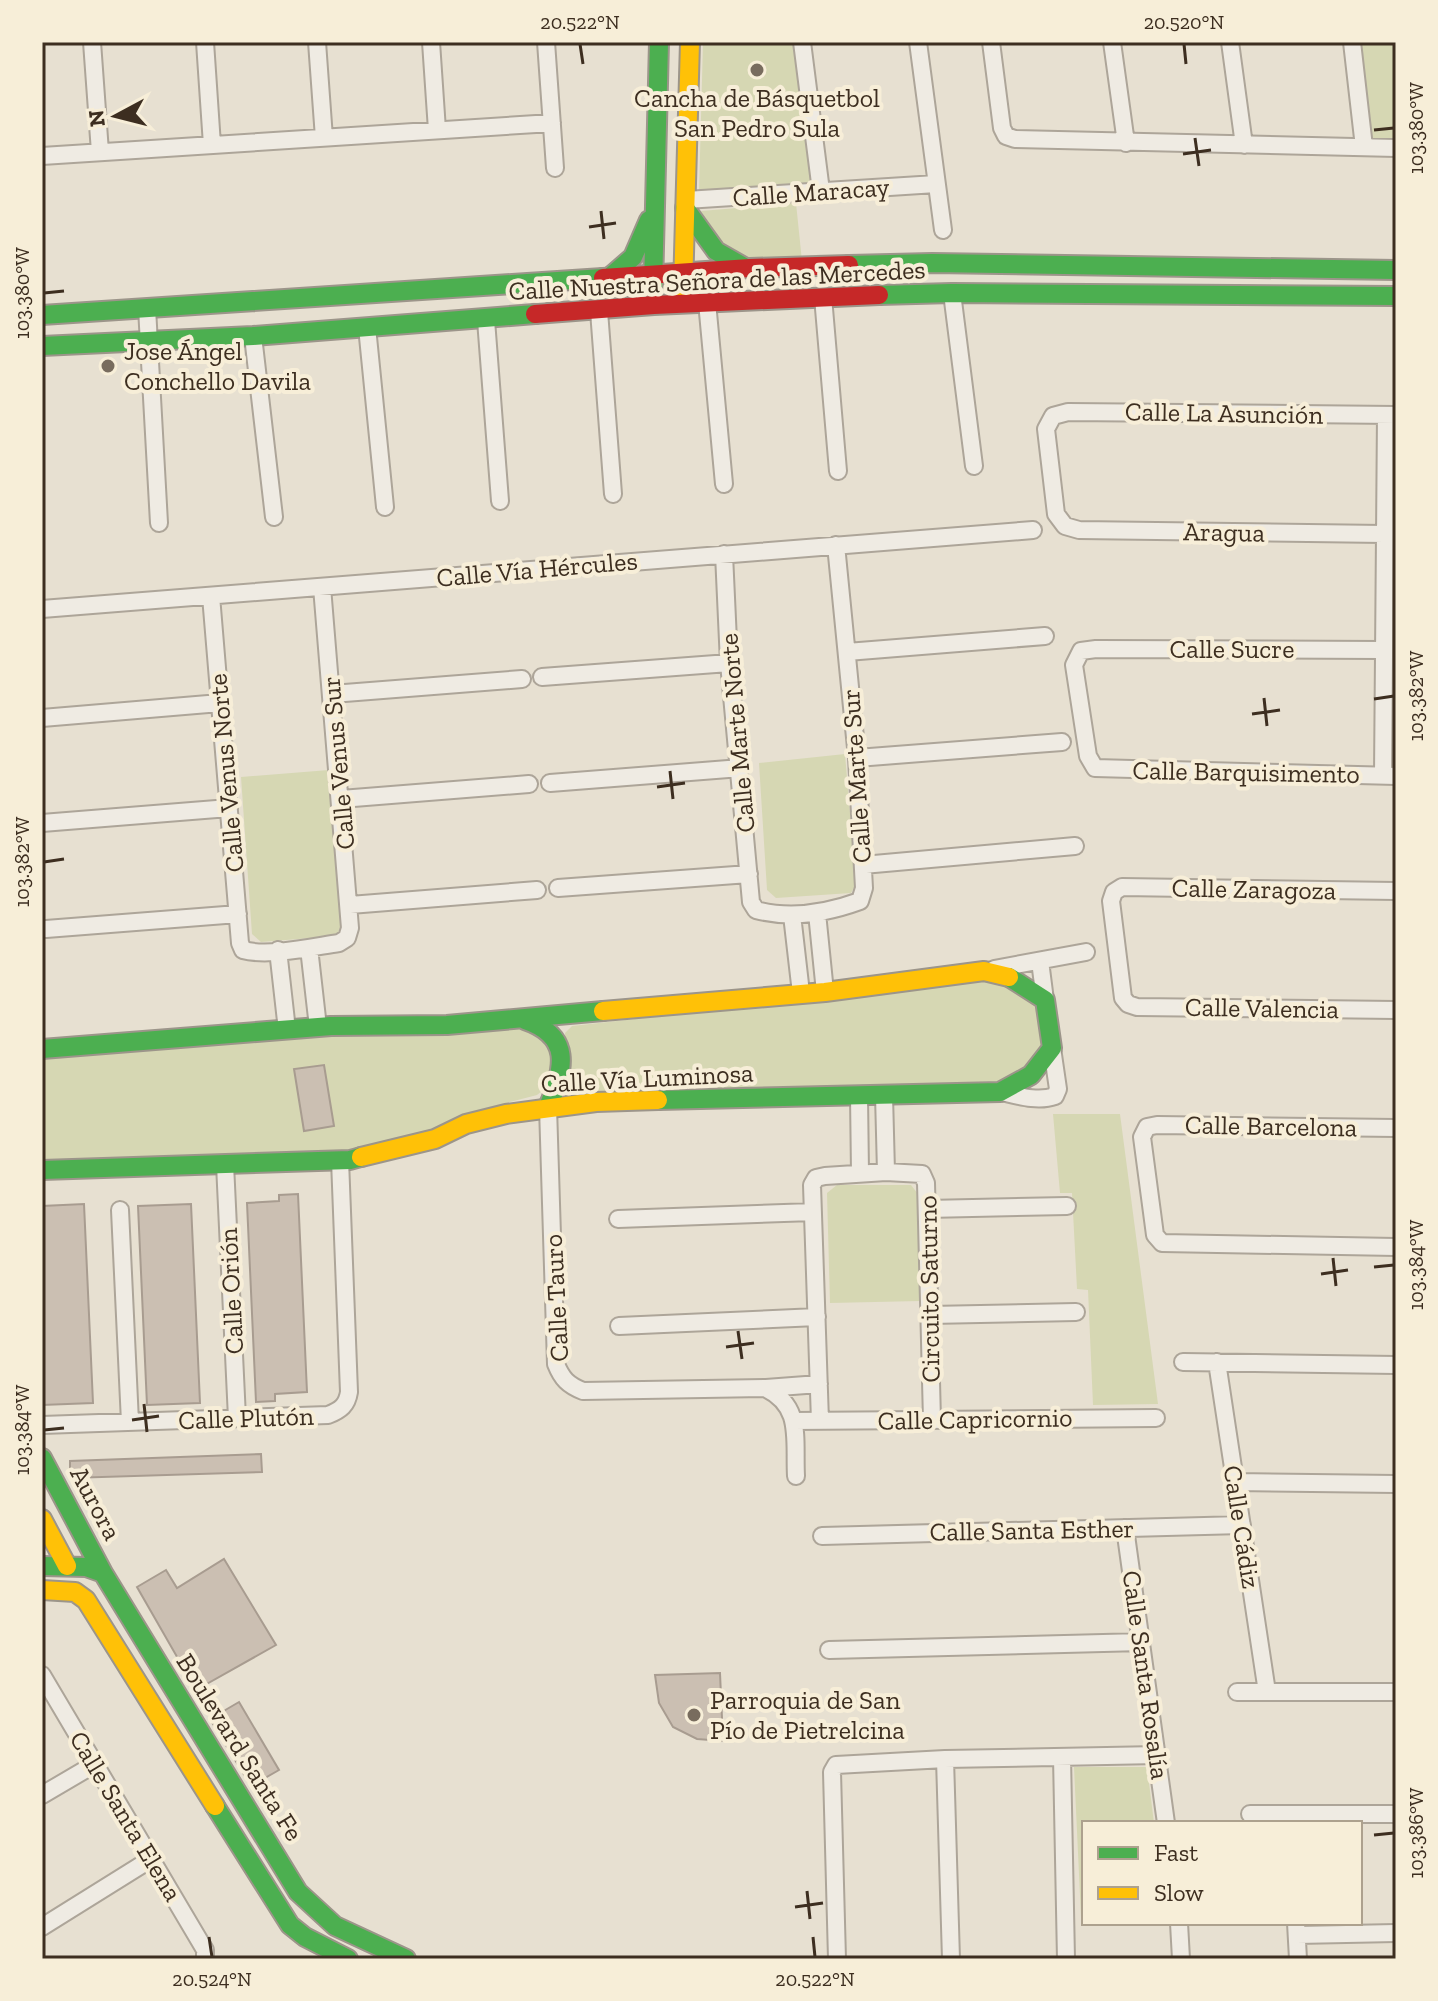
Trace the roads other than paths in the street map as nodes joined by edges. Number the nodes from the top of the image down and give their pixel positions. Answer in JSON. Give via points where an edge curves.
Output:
{"nodes":[{"id":1,"x":92,"y":42,"type":"edge"},
{"id":2,"x":205,"y":42,"type":"edge"},
{"id":3,"x":317,"y":42,"type":"edge"},
{"id":4,"x":431,"y":42,"type":"edge"},
{"id":5,"x":546,"y":42,"type":"edge"},
{"id":6,"x":659,"y":42,"type":"edge"},
{"id":7,"x":690,"y":42,"type":"edge"},
{"id":8,"x":802,"y":42,"type":"edge"},
{"id":9,"x":918,"y":42,"type":"edge"},
{"id":10,"x":991,"y":42,"type":"edge"},
{"id":11,"x":1112,"y":42,"type":"edge"},
{"id":12,"x":1230,"y":42,"type":"edge"},
{"id":13,"x":1352,"y":42,"type":"edge"},
{"id":14,"x":552,"y":123,"type":"junction"},
{"id":15,"x":437,"y":130,"type":"junction"},
{"id":16,"x":324,"y":138,"type":"junction"},
{"id":17,"x":1126,"y":143,"type":"junction"},
{"id":18,"x":212,"y":145,"type":"junction"},
{"id":19,"x":1244,"y":145,"type":"junction"},
{"id":20,"x":1364,"y":147,"type":"junction"},
{"id":21,"x":1396,"y":148,"type":"edge"},
{"id":22,"x":100,"y":152,"type":"junction"},
{"id":23,"x":42,"y":156,"type":"edge"},
{"id":24,"x":555,"y":168,"type":"dead end"},
{"id":25,"x":936,"y":184,"type":"junction"},
{"id":26,"x":821,"y":191,"type":"junction"},
{"id":27,"x":686,"y":204,"type":"junction"},
{"id":28,"x":655,"y":207,"type":"junction"},
{"id":29,"x":943,"y":230,"type":"dead end"},
{"id":30,"x":932,"y":263,"type":"junction"},
{"id":31,"x":750,"y":268,"type":"junction"},
{"id":32,"x":1396,"y":270,"type":"edge"},
{"id":33,"x":682,"y":272,"type":"junction"},
{"id":34,"x":653,"y":275,"type":"junction"},
{"id":35,"x":610,"y":277,"type":"junction"},
{"id":36,"x":943,"y":293,"type":"junction"},
{"id":37,"x":1396,"y":296,"type":"edge"},
{"id":38,"x":823,"y":297,"type":"junction"},
{"id":39,"x":707,"y":302,"type":"junction"},
{"id":40,"x":683,"y":303,"type":"junction"},
{"id":41,"x":654,"y":305,"type":"junction"},
{"id":42,"x":147,"y":308,"type":"junction"},
{"id":43,"x":599,"y":311,"type":"junction"},
{"id":44,"x":42,"y":315,"type":"edge"},
{"id":45,"x":486,"y":320,"type":"junction"},
{"id":46,"x":367,"y":327,"type":"junction"},
{"id":47,"x":253,"y":336,"type":"junction"},
{"id":48,"x":147,"y":339,"type":"junction"},
{"id":49,"x":42,"y":346,"type":"edge"},
{"id":50,"x":1391,"y":415,"type":"edge"},
{"id":51,"x":974,"y":466,"type":"dead end"},
{"id":52,"x":838,"y":471,"type":"dead end"},
{"id":53,"x":724,"y":484,"type":"dead end"},
{"id":54,"x":613,"y":494,"type":"dead end"},
{"id":55,"x":500,"y":501,"type":"dead end"},
{"id":56,"x":385,"y":507,"type":"dead end"},
{"id":57,"x":274,"y":517,"type":"dead end"},
{"id":58,"x":159,"y":523,"type":"dead end"},
{"id":59,"x":1065,"y":526,"type":"joint"},
{"id":60,"x":1033,"y":530,"type":"dead end"},
{"id":61,"x":1384,"y":534,"type":"junction"},
{"id":62,"x":836,"y":545,"type":"junction"},
{"id":63,"x":724,"y":554,"type":"junction"},
{"id":64,"x":322,"y":587,"type":"junction"},
{"id":65,"x":211,"y":596,"type":"junction"},
{"id":66,"x":42,"y":609,"type":"edge"},
{"id":67,"x":1045,"y":636,"type":"dead end"},
{"id":68,"x":1383,"y":650,"type":"junction"},
{"id":69,"x":847,"y":652,"type":"junction"},
{"id":70,"x":729,"y":663,"type":"junction"},
{"id":71,"x":542,"y":677,"type":"dead end"},
{"id":72,"x":522,"y":679,"type":"dead end"},
{"id":73,"x":332,"y":694,"type":"junction"},
{"id":74,"x":220,"y":703,"type":"junction"},
{"id":75,"x":42,"y":718,"type":"edge"},
{"id":76,"x":1062,"y":742,"type":"dead end"},
{"id":77,"x":857,"y":758,"type":"junction"},
{"id":78,"x":741,"y":768,"type":"junction"},
{"id":79,"x":1095,"y":768,"type":"joint"},
{"id":80,"x":1389,"y":776,"type":"edge"},
{"id":81,"x":550,"y":783,"type":"dead end"},
{"id":82,"x":529,"y":784,"type":"dead end"},
{"id":83,"x":341,"y":799,"type":"junction"},
{"id":84,"x":229,"y":808,"type":"junction"},
{"id":85,"x":42,"y":823,"type":"edge"},
{"id":86,"x":1075,"y":846,"type":"dead end"},
{"id":87,"x":863,"y":865,"type":"junction"},
{"id":88,"x":749,"y":874,"type":"junction"},
{"id":89,"x":558,"y":888,"type":"dead end"},
{"id":90,"x":537,"y":890,"type":"dead end"},
{"id":91,"x":1396,"y":891,"type":"edge"},
{"id":92,"x":350,"y":905,"type":"junction"},
{"id":93,"x":756,"y":910,"type":"joint"},
{"id":94,"x":817,"y":913,"type":"junction"},
{"id":95,"x":238,"y":914,"type":"junction"},
{"id":96,"x":792,"y":915,"type":"junction"},
{"id":97,"x":46,"y":929,"type":"dead end"},
{"id":98,"x":309,"y":948,"type":"junction"},
{"id":99,"x":278,"y":950,"type":"junction"},
{"id":100,"x":1086,"y":952,"type":"dead end"},
{"id":101,"x":1040,"y":961,"type":"junction"},
{"id":102,"x":984,"y":971,"type":"junction"},
{"id":103,"x":825,"y":992,"type":"junction"},
{"id":104,"x":801,"y":993,"type":"junction"},
{"id":105,"x":1045,"y":1000,"type":"junction"},
{"id":106,"x":1128,"y":1004,"type":"joint"},
{"id":107,"x":1396,"y":1010,"type":"edge"},
{"id":108,"x":520,"y":1018,"type":"junction"},
{"id":109,"x":318,"y":1027,"type":"junction"},
{"id":110,"x":287,"y":1030,"type":"junction"},
{"id":111,"x":1052,"y":1048,"type":"junction"},
{"id":112,"x":42,"y":1049,"type":"edge"},
{"id":113,"x":1000,"y":1092,"type":"junction"},
{"id":114,"x":884,"y":1095,"type":"junction"},
{"id":115,"x":859,"y":1096,"type":"junction"},
{"id":116,"x":548,"y":1107,"type":"junction"},
{"id":117,"x":1396,"y":1128,"type":"edge"},
{"id":118,"x":340,"y":1160,"type":"junction"},
{"id":119,"x":225,"y":1164,"type":"junction"},
{"id":120,"x":42,"y":1170,"type":"edge"},
{"id":121,"x":886,"y":1172,"type":"junction"},
{"id":122,"x":860,"y":1173,"type":"junction"},
{"id":123,"x":1067,"y":1206,"type":"dead end"},
{"id":124,"x":927,"y":1209,"type":"junction"},
{"id":125,"x":120,"y":1210,"type":"dead end"},
{"id":126,"x":813,"y":1212,"type":"junction"},
{"id":127,"x":618,"y":1219,"type":"dead end"},
{"id":128,"x":1396,"y":1247,"type":"edge"},
{"id":129,"x":1076,"y":1312,"type":"dead end"},
{"id":130,"x":930,"y":1315,"type":"junction"},
{"id":131,"x":817,"y":1317,"type":"junction"},
{"id":132,"x":619,"y":1326,"type":"dead end"},
{"id":133,"x":1183,"y":1362,"type":"dead end"},
{"id":134,"x":1217,"y":1362,"type":"junction"},
{"id":135,"x":1396,"y":1365,"type":"edge"},
{"id":136,"x":819,"y":1384,"type":"junction"},
{"id":137,"x":765,"y":1388,"type":"junction"},
{"id":138,"x":237,"y":1418,"type":"junction"},
{"id":139,"x":1156,"y":1418,"type":"dead end"},
{"id":140,"x":932,"y":1420,"type":"junction"},
{"id":141,"x":793,"y":1421,"type":"junction"},
{"id":142,"x":820,"y":1421,"type":"junction"},
{"id":143,"x":130,"y":1422,"type":"junction"},
{"id":144,"x":42,"y":1425,"type":"edge"},
{"id":145,"x":42,"y":1458,"type":"edge"},
{"id":146,"x":796,"y":1476,"type":"dead end"},
{"id":147,"x":1235,"y":1482,"type":"junction"},
{"id":148,"x":1396,"y":1484,"type":"edge"},
{"id":149,"x":42,"y":1519,"type":"edge"},
{"id":150,"x":1242,"y":1525,"type":"junction"},
{"id":151,"x":1125,"y":1528,"type":"junction"},
{"id":152,"x":822,"y":1536,"type":"dead end"},
{"id":153,"x":42,"y":1566,"type":"edge"},
{"id":154,"x":67,"y":1566,"type":"junction"},
{"id":155,"x":103,"y":1573,"type":"junction"},
{"id":156,"x":42,"y":1590,"type":"edge"},
{"id":157,"x":1142,"y":1642,"type":"junction"},
{"id":158,"x":829,"y":1650,"type":"dead end"},
{"id":159,"x":42,"y":1675,"type":"edge"},
{"id":160,"x":1237,"y":1692,"type":"dead end"},
{"id":161,"x":1267,"y":1692,"type":"junction"},
{"id":162,"x":1396,"y":1692,"type":"edge"},
{"id":163,"x":1158,"y":1755,"type":"junction"},
{"id":164,"x":1062,"y":1757,"type":"junction"},
{"id":165,"x":945,"y":1759,"type":"junction"},
{"id":166,"x":95,"y":1764,"type":"junction"},
{"id":167,"x":42,"y":1795,"type":"edge"},
{"id":168,"x":1250,"y":1814,"type":"dead end"},
{"id":169,"x":1396,"y":1814,"type":"edge"},
{"id":170,"x":1286,"y":1820,"type":"edge"},
{"id":171,"x":1166,"y":1821,"type":"edge"},
{"id":172,"x":151,"y":1859,"type":"junction"},
{"id":173,"x":1179,"y":1925,"type":"edge"},
{"id":174,"x":42,"y":1927,"type":"edge"},
{"id":175,"x":1297,"y":1929,"type":"edge"},
{"id":176,"x":1396,"y":1933,"type":"edge"},
{"id":177,"x":205,"y":1959,"type":"edge"},
{"id":178,"x":348,"y":1959,"type":"edge"},
{"id":179,"x":406,"y":1959,"type":"edge"},
{"id":180,"x":837,"y":1959,"type":"edge"},
{"id":181,"x":951,"y":1959,"type":"edge"},
{"id":182,"x":1066,"y":1959,"type":"edge"},
{"id":183,"x":1181,"y":1959,"type":"edge"},
{"id":184,"x":1298,"y":1959,"type":"edge"}],
"edges":[{"from":1,"to":22,"type":"street"},
{"from":2,"to":18,"type":"street"},
{"from":3,"to":16,"type":"street"},
{"from":4,"to":15,"type":"street"},
{"from":5,"to":14,"type":"street"},
{"from":6,"to":28,"type":"street"},
{"from":7,"to":27,"type":"street"},
{"from":8,"to":26,"type":"street"},
{"from":9,"to":25,"type":"street"},
{"from":10,"to":17,"type":"street","via":[[1006,136]]},
{"from":11,"to":17,"type":"street"},
{"from":12,"to":19,"type":"street"},
{"from":13,"to":20,"type":"street"},
{"from":14,"to":15,"type":"street"},
{"from":14,"to":24,"type":"street"},
{"from":15,"to":16,"type":"street"},
{"from":16,"to":18,"type":"street"},
{"from":17,"to":19,"type":"street"},
{"from":18,"to":22,"type":"street"},
{"from":19,"to":20,"type":"street"},
{"from":20,"to":21,"type":"street"},
{"from":22,"to":23,"type":"street"},
{"from":25,"to":26,"type":"street","name":"Calle Maracay"},
{"from":25,"to":29,"type":"street"},
{"from":26,"to":27,"type":"street","name":"Calle Maracay"},
{"from":27,"to":31,"type":"street","via":[[719,256]]},
{"from":27,"to":33,"type":"street"},
{"from":28,"to":34,"type":"street"},
{"from":28,"to":35,"type":"street","via":[[633,257]]},
{"from":30,"to":31,"type":"street","name":"Calle Nuestra Señora de las Mercedes"},
{"from":30,"to":32,"type":"street","name":"Calle Nuestra Señora de las Mercedes"},
{"from":30,"to":36,"type":"street"},
{"from":31,"to":33,"type":"street","name":"Calle Nuestra Señora de las Mercedes"},
{"from":33,"to":34,"type":"street","name":"Calle Nuestra Señora de las Mercedes"},
{"from":33,"to":40,"type":"street"},
{"from":34,"to":35,"type":"street","name":"Calle Nuestra Señora de las Mercedes"},
{"from":34,"to":41,"type":"street"},
{"from":35,"to":42,"type":"street","name":"Calle Nuestra Señora de las Mercedes"},
{"from":36,"to":37,"type":"street","name":"Calle Nuestra Señora de las Mercedes"},
{"from":36,"to":38,"type":"street","name":"Calle Nuestra Señora de las Mercedes"},
{"from":36,"to":51,"type":"street"},
{"from":38,"to":39,"type":"street","name":"Calle Nuestra Señora de las Mercedes"},
{"from":38,"to":52,"type":"street"},
{"from":39,"to":40,"type":"street","name":"Calle Nuestra Señora de las Mercedes"},
{"from":39,"to":53,"type":"street"},
{"from":40,"to":41,"type":"street","name":"Calle Nuestra Señora de las Mercedes"},
{"from":41,"to":43,"type":"street","name":"Calle Nuestra Señora de las Mercedes"},
{"from":42,"to":44,"type":"street","name":"Calle Nuestra Señora de las Mercedes"},
{"from":42,"to":48,"type":"street"},
{"from":43,"to":45,"type":"street","name":"Calle Nuestra Señora de las Mercedes"},
{"from":43,"to":54,"type":"street"},
{"from":45,"to":46,"type":"street","name":"Calle Nuestra Señora de las Mercedes"},
{"from":45,"to":55,"type":"street"},
{"from":46,"to":47,"type":"street","name":"Calle Nuestra Señora de las Mercedes"},
{"from":46,"to":56,"type":"street"},
{"from":47,"to":48,"type":"street","name":"Calle Nuestra Señora de las Mercedes"},
{"from":47,"to":57,"type":"street"},
{"from":48,"to":49,"type":"street","name":"Calle Nuestra Señora de las Mercedes"},
{"from":48,"to":58,"type":"street"},
{"from":50,"to":59,"type":"street","name":"Calle La Asunción","via":[[1053,416],[1046,429],[1056,514]]},
{"from":50,"to":61,"type":"street"},
{"from":59,"to":61,"type":"street","name":"Aragua"},
{"from":60,"to":62,"type":"street","name":"Calle Vía Hércules"},
{"from":61,"to":68,"type":"street"},
{"from":62,"to":63,"type":"street","name":"Calle Vía Hércules"},
{"from":62,"to":69,"type":"street","name":"Calle Marte Sur"},
{"from":63,"to":64,"type":"street","name":"Calle Vía Hércules"},
{"from":63,"to":70,"type":"street","name":"Calle Marte Norte"},
{"from":64,"to":65,"type":"street","name":"Calle Vía Hércules"},
{"from":64,"to":73,"type":"street","name":"Calle Venus Sur"},
{"from":65,"to":66,"type":"street","name":"Calle Vía Hércules"},
{"from":65,"to":74,"type":"street","name":"Calle Venus Norte"},
{"from":67,"to":69,"type":"street"},
{"from":68,"to":79,"type":"street","name":"Calle Sucre","via":[[1081,651],[1074,665],[1088,756]]},
{"from":68,"to":80,"type":"street"},
{"from":69,"to":77,"type":"street","name":"Calle Marte Sur"},
{"from":70,"to":71,"type":"street"},
{"from":70,"to":78,"type":"street","name":"Calle Marte Norte"},
{"from":72,"to":73,"type":"street"},
{"from":73,"to":83,"type":"street","name":"Calle Venus Sur"},
{"from":74,"to":75,"type":"street"},
{"from":74,"to":84,"type":"street","name":"Calle Venus Norte"},
{"from":76,"to":77,"type":"street"},
{"from":77,"to":87,"type":"street","name":"Calle Marte Sur"},
{"from":78,"to":81,"type":"street"},
{"from":78,"to":88,"type":"street","name":"Calle Marte Norte"},
{"from":79,"to":80,"type":"street","name":"Calle Barquisimento"},
{"from":82,"to":83,"type":"street"},
{"from":83,"to":92,"type":"street","name":"Calle Venus Sur"},
{"from":84,"to":85,"type":"street"},
{"from":84,"to":95,"type":"street","name":"Calle Venus Norte"},
{"from":86,"to":87,"type":"street"},
{"from":87,"to":94,"type":"street","name":"Calle Marte Sur","via":[[860,901]]},
{"from":88,"to":89,"type":"street"},
{"from":88,"to":93,"type":"street","name":"Calle Marte Norte"},
{"from":90,"to":92,"type":"street"},
{"from":91,"to":106,"type":"street","name":"Calle Zaragoza","via":[[1122,887],[1111,901]]},
{"from":92,"to":98,"type":"street","name":"Calle Venus Sur","via":[[347,938]]},
{"from":93,"to":96,"type":"street","name":"Calle Marte Sur"},
{"from":94,"to":96,"type":"street","name":"Calle Marte Sur"},
{"from":94,"to":103,"type":"street"},
{"from":95,"to":97,"type":"street"},
{"from":95,"to":99,"type":"street","name":"Calle Venus Norte","via":[[243,950]]},
{"from":96,"to":104,"type":"street"},
{"from":98,"to":99,"type":"street"},
{"from":98,"to":109,"type":"street"},
{"from":99,"to":110,"type":"street"},
{"from":100,"to":101,"type":"street"},
{"from":101,"to":102,"type":"street"},
{"from":101,"to":105,"type":"street"},
{"from":102,"to":103,"type":"street"},
{"from":102,"to":105,"type":"street","via":[[1007,976]]},
{"from":103,"to":104,"type":"street"},
{"from":104,"to":108,"type":"street"},
{"from":105,"to":111,"type":"street"},
{"from":106,"to":107,"type":"street","name":"Calle Valencia"},
{"from":108,"to":109,"type":"street"},
{"from":108,"to":116,"type":"street","via":[[536,1022],[558,1041],[561,1073]]},
{"from":109,"to":110,"type":"street"},
{"from":110,"to":112,"type":"street"},
{"from":111,"to":113,"type":"street","name":"Calle Vía Luminosa","via":[[1022,1085]]},
{"from":111,"to":113,"type":"street","via":[[1055,1096],[1027,1098]]},
{"from":113,"to":114,"type":"street","name":"Calle Vía Luminosa"},
{"from":114,"to":115,"type":"street","name":"Calle Vía Luminosa"},
{"from":114,"to":121,"type":"street"},
{"from":115,"to":116,"type":"street","name":"Calle Vía Luminosa"},
{"from":115,"to":122,"type":"street"},
{"from":116,"to":118,"type":"street","name":"Calle Vía Luminosa"},
{"from":116,"to":137,"type":"street","name":"Calle Tauro","via":[[556,1364],[561,1377],[583,1391]]},
{"from":117,"to":128,"type":"street","name":"Calle Barcelona","via":[[1157,1125],[1147,1127],[1142,1137],[1155,1235],[1162,1243]]},
{"from":118,"to":119,"type":"street","name":"Calle Vía Luminosa"},
{"from":118,"to":138,"type":"street","name":"Calle Plutón","via":[[347,1402],[328,1415]]},
{"from":119,"to":120,"type":"street","name":"Calle Vía Luminosa"},
{"from":119,"to":138,"type":"street","name":"Calle Orión"},
{"from":121,"to":122,"type":"street","name":"Circuito Saturno"},
{"from":121,"to":124,"type":"street","name":"Circuito Saturno","via":[[922,1174]]},
{"from":122,"to":126,"type":"street","name":"Circuito Saturno","via":[[816,1178]]},
{"from":123,"to":124,"type":"street"},
{"from":124,"to":130,"type":"street","name":"Circuito Saturno"},
{"from":125,"to":143,"type":"street"},
{"from":126,"to":127,"type":"street"},
{"from":126,"to":131,"type":"street","name":"Circuito Saturno"},
{"from":129,"to":130,"type":"street"},
{"from":130,"to":140,"type":"street","name":"Circuito Saturno"},
{"from":131,"to":132,"type":"street"},
{"from":131,"to":136,"type":"street","name":"Circuito Saturno"},
{"from":133,"to":134,"type":"street"},
{"from":134,"to":135,"type":"street"},
{"from":134,"to":147,"type":"street","name":"Calle Cádiz"},
{"from":136,"to":137,"type":"street","name":"Calle Tauro"},
{"from":136,"to":142,"type":"street","name":"Circuito Saturno"},
{"from":137,"to":141,"type":"street","via":[[781,1396]]},
{"from":138,"to":143,"type":"street","name":"Calle Plutón"},
{"from":139,"to":140,"type":"street","name":"Calle Capricornio"},
{"from":140,"to":142,"type":"street","name":"Calle Capricornio"},
{"from":141,"to":142,"type":"street","name":"Calle Capricornio"},
{"from":141,"to":146,"type":"street"},
{"from":143,"to":144,"type":"street","name":"Calle Plutón"},
{"from":145,"to":155,"type":"street","name":"Aurora"},
{"from":147,"to":148,"type":"street"},
{"from":147,"to":150,"type":"street","name":"Calle Cádiz"},
{"from":149,"to":154,"type":"street","name":"Aurora"},
{"from":150,"to":151,"type":"street","name":"Calle Santa Esther"},
{"from":150,"to":161,"type":"street","name":"Calle Cádiz"},
{"from":151,"to":152,"type":"street","name":"Calle Santa Esther"},
{"from":151,"to":157,"type":"street","name":"Calle Santa Rosalía"},
{"from":153,"to":154,"type":"street"},
{"from":154,"to":155,"type":"street"},
{"from":155,"to":179,"type":"street","name":"Boulevard Santa Fe","via":[[298,1892],[333,1927]]},
{"from":156,"to":178,"type":"street","name":"Boulevard Santa Fe","via":[[75,1592],[86,1600],[290,1925]]},
{"from":157,"to":158,"type":"street"},
{"from":157,"to":163,"type":"street","name":"Calle Santa Rosalía"},
{"from":159,"to":166,"type":"street","name":"Calle Santa Elena"},
{"from":160,"to":161,"type":"street"},
{"from":161,"to":162,"type":"street"},
{"from":163,"to":164,"type":"street"},
{"from":163,"to":171,"type":"street","name":"Calle Santa Rosalía"},
{"from":164,"to":165,"type":"street"},
{"from":164,"to":182,"type":"street"},
{"from":165,"to":180,"type":"street","via":[[836,1765],[832,1772]]},
{"from":165,"to":181,"type":"street"},
{"from":166,"to":167,"type":"street"},
{"from":166,"to":172,"type":"street","name":"Calle Santa Elena"},
{"from":168,"to":170,"type":"street"},
{"from":169,"to":170,"type":"street"},
{"from":172,"to":174,"type":"street"},
{"from":172,"to":177,"type":"street","name":"Calle Santa Elena","via":[[205,1950]]},
{"from":173,"to":183,"type":"street"},
{"from":175,"to":176,"type":"street"},
{"from":175,"to":184,"type":"street"}]}
